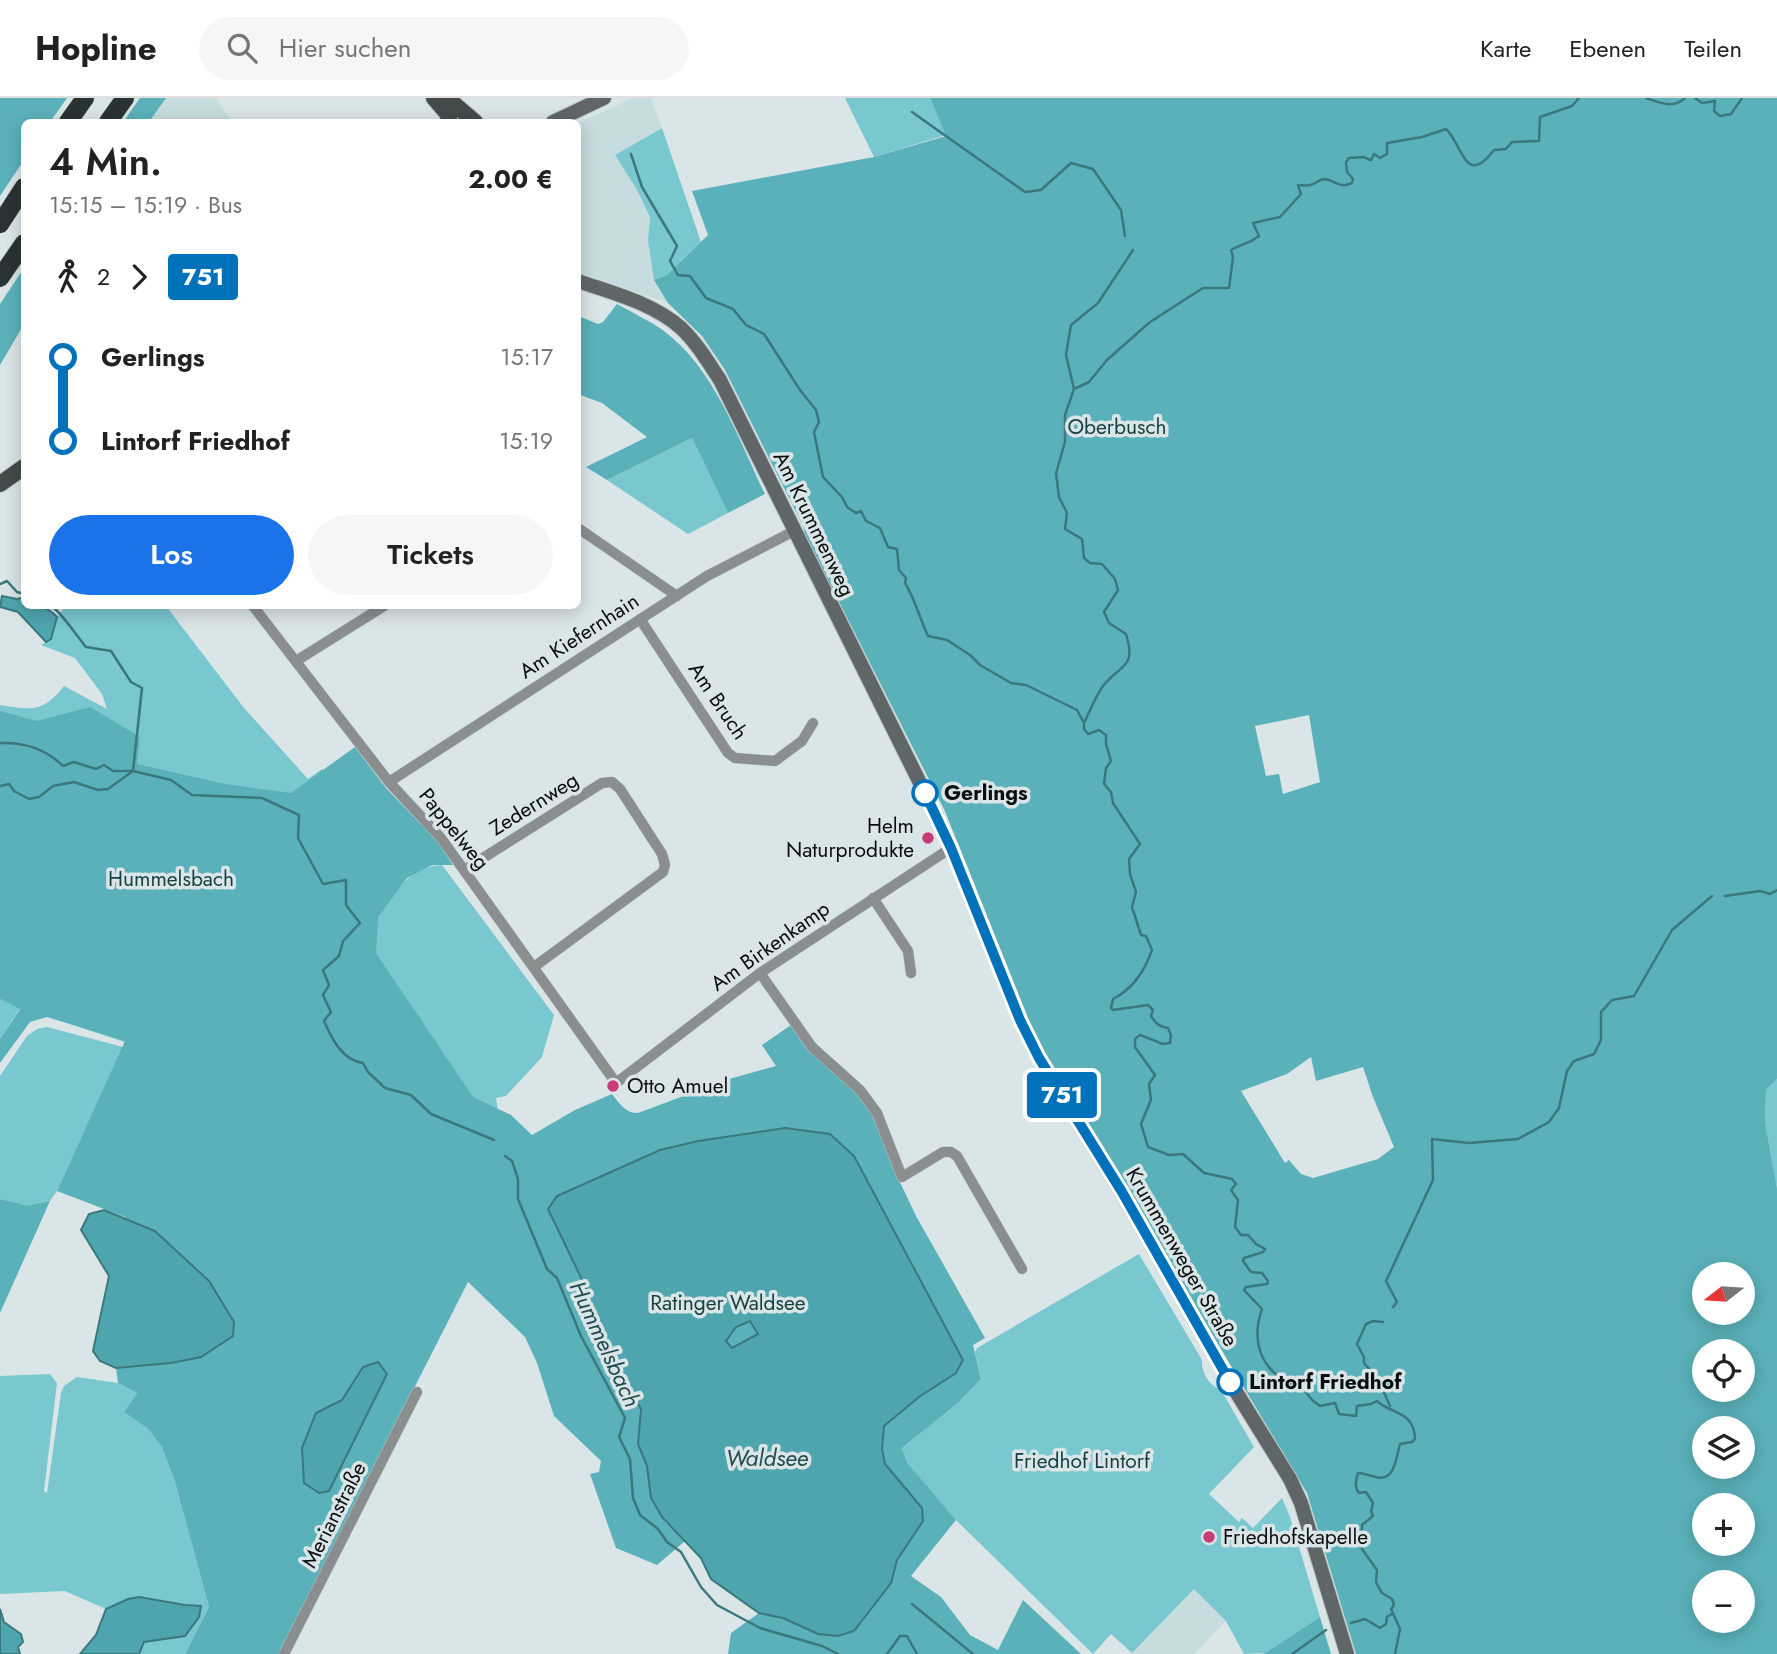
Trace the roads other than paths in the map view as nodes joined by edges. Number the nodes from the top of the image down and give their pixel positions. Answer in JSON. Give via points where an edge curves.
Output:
{"nodes":[{"id":1,"x":85,"y":98,"type":"edge"},
{"id":2,"x":125,"y":98,"type":"edge"},
{"id":3,"x":434,"y":98,"type":"edge"},
{"id":4,"x":447,"y":98,"type":"edge"},
{"id":5,"x":604,"y":98,"type":"edge"},
{"id":6,"x":70,"y":119,"type":"edge"},
{"id":7,"x":110,"y":119,"type":"edge"},
{"id":8,"x":449,"y":119,"type":"edge"},
{"id":9,"x":472,"y":119,"type":"edge"},
{"id":10,"x":559,"y":119,"type":"edge"},
{"id":11,"x":21,"y":192,"type":"edge"},
{"id":12,"x":0,"y":224,"type":"edge"},
{"id":13,"x":21,"y":247,"type":"edge"},
{"id":14,"x":0,"y":278,"type":"edge"},
{"id":15,"x":581,"y":282,"type":"edge"},
{"id":16,"x":21,"y":469,"type":"edge"},
{"id":17,"x":0,"y":484,"type":"edge"},
{"id":18,"x":581,"y":530,"type":"edge"},
{"id":19,"x":794,"y":531,"type":"junction"},
{"id":20,"x":677,"y":596,"type":"junction"},
{"id":21,"x":255,"y":609,"type":"edge"},
{"id":22,"x":379,"y":609,"type":"edge"},
{"id":23,"x":640,"y":619,"type":"junction"},
{"id":24,"x":296,"y":662,"type":"junction"},
{"id":25,"x":813,"y":723,"type":"dead end"},
{"id":26,"x":389,"y":782,"type":"junction"},
{"id":27,"x":951,"y":848,"type":"junction"},
{"id":28,"x":464,"y":870,"type":"junction"},
{"id":29,"x":873,"y":898,"type":"junction"},
{"id":30,"x":534,"y":967,"type":"junction"},
{"id":31,"x":760,"y":973,"type":"junction"},
{"id":32,"x":911,"y":974,"type":"dead end"},
{"id":33,"x":616,"y":1083,"type":"joint"},
{"id":34,"x":1022,"y":1269,"type":"dead end"},
{"id":35,"x":417,"y":1392,"type":"dead end"},
{"id":36,"x":284,"y":1654,"type":"edge"},
{"id":37,"x":1347,"y":1654,"type":"edge"}],
"edges":[{"from":1,"to":6,"type":"highway"},
{"from":2,"to":7,"type":"highway"},
{"from":3,"to":8,"type":"main road"},
{"from":4,"to":9,"type":"main road"},
{"from":5,"to":10,"type":"main road"},
{"from":11,"to":12,"type":"highway"},
{"from":13,"to":14,"type":"highway"},
{"from":15,"to":19,"type":"main road","name":"Am Krummenweg","via":[[663,315],[701,350]]},
{"from":16,"to":17,"type":"main road"},
{"from":18,"to":20,"type":"street"},
{"from":19,"to":20,"type":"street","name":"Am Kiefernhain"},
{"from":19,"to":27,"type":"main road","name":"Am Krummenweg"},
{"from":20,"to":23,"type":"street","name":"Am Kiefernhain"},
{"from":21,"to":24,"type":"street","name":"Pappelweg"},
{"from":22,"to":24,"type":"street"},
{"from":23,"to":25,"type":"street","name":"Am Bruch","via":[[735,758],[775,761],[802,741]]},
{"from":23,"to":26,"type":"street","name":"Am Kiefernhain"},
{"from":24,"to":26,"type":"street","name":"Pappelweg"},
{"from":26,"to":28,"type":"street","name":"Pappelweg"},
{"from":27,"to":29,"type":"street","name":"Am Birkenkamp"},
{"from":27,"to":37,"type":"main road","name":"Krummenweger Straße","via":[[1039,1058],[1290,1479]]},
{"from":28,"to":30,"type":"street","name":"Pappelweg"},
{"from":28,"to":30,"type":"street","name":"Zedernweg","via":[[602,783],[612,782],[620,789],[662,854],[663,872]]},
{"from":29,"to":31,"type":"street","name":"Am Birkenkamp"},
{"from":29,"to":32,"type":"street","via":[[908,951]]},
{"from":30,"to":33,"type":"street","name":"Pappelweg"},
{"from":31,"to":33,"type":"street","name":"Am Birkenkamp"},
{"from":31,"to":34,"type":"street","via":[[812,1046],[860,1090],[877,1113],[902,1177],[943,1152],[957,1156]]},
{"from":35,"to":36,"type":"street","name":"Merianstraße"}]}
